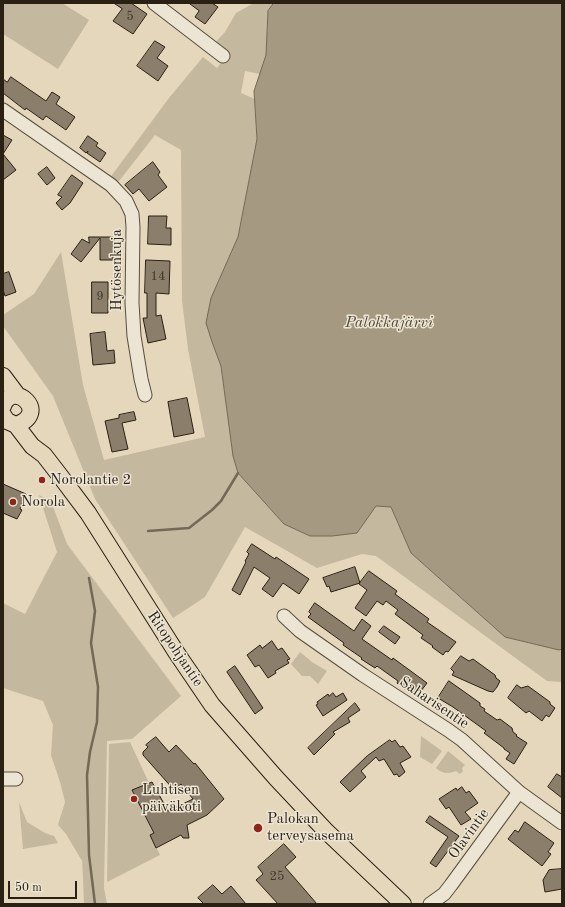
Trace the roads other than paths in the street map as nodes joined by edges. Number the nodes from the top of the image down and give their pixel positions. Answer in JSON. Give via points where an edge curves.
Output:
{"nodes":[{"id":1,"x":154,"y":3,"type":"edge"},
{"id":2,"x":223,"y":56,"type":"dead end"},
{"id":3,"x":3,"y":110,"type":"edge"},
{"id":4,"x":3,"y":376,"type":"edge"},
{"id":5,"x":145,"y":395,"type":"dead end"},
{"id":6,"x":10,"y":413,"type":"edge"},
{"id":7,"x":284,"y":616,"type":"dead end"},
{"id":8,"x":519,"y":792,"type":"junction"},
{"id":9,"x":562,"y":823,"type":"edge"},
{"id":10,"x":325,"y":830,"type":"junction"},
{"id":11,"x":442,"y":899,"type":"edge"},
{"id":12,"x":386,"y":904,"type":"edge"},
{"id":13,"x":403,"y":904,"type":"edge"},
{"id":14,"x":430,"y":904,"type":"edge"}],
"edges":[{"from":1,"to":2,"type":"street"},
{"from":3,"to":5,"type":"street","name":"Hytösenkuja","via":[[111,185],[126,202],[132,214],[134,336]]},
{"from":4,"to":6,"type":"main road","name":"Ritopohjantie"},
{"from":6,"to":10,"type":"main road","name":"Ritopohjantie","via":[[32,446],[44,455],[88,513],[212,705]]},
{"from":7,"to":8,"type":"street","name":"Saharisentie","via":[[300,631],[363,675],[462,740]]},
{"from":8,"to":9,"type":"street","name":"Saharisentie"},
{"from":8,"to":11,"type":"street","name":"Olavintie"},
{"from":10,"to":12,"type":"main road","name":"Ritopohjantie","via":[[342,857]]},
{"from":10,"to":13,"type":"main road","name":"Ritopohjantie"},
{"from":11,"to":14,"type":"street","name":"Olavintie"}]}
